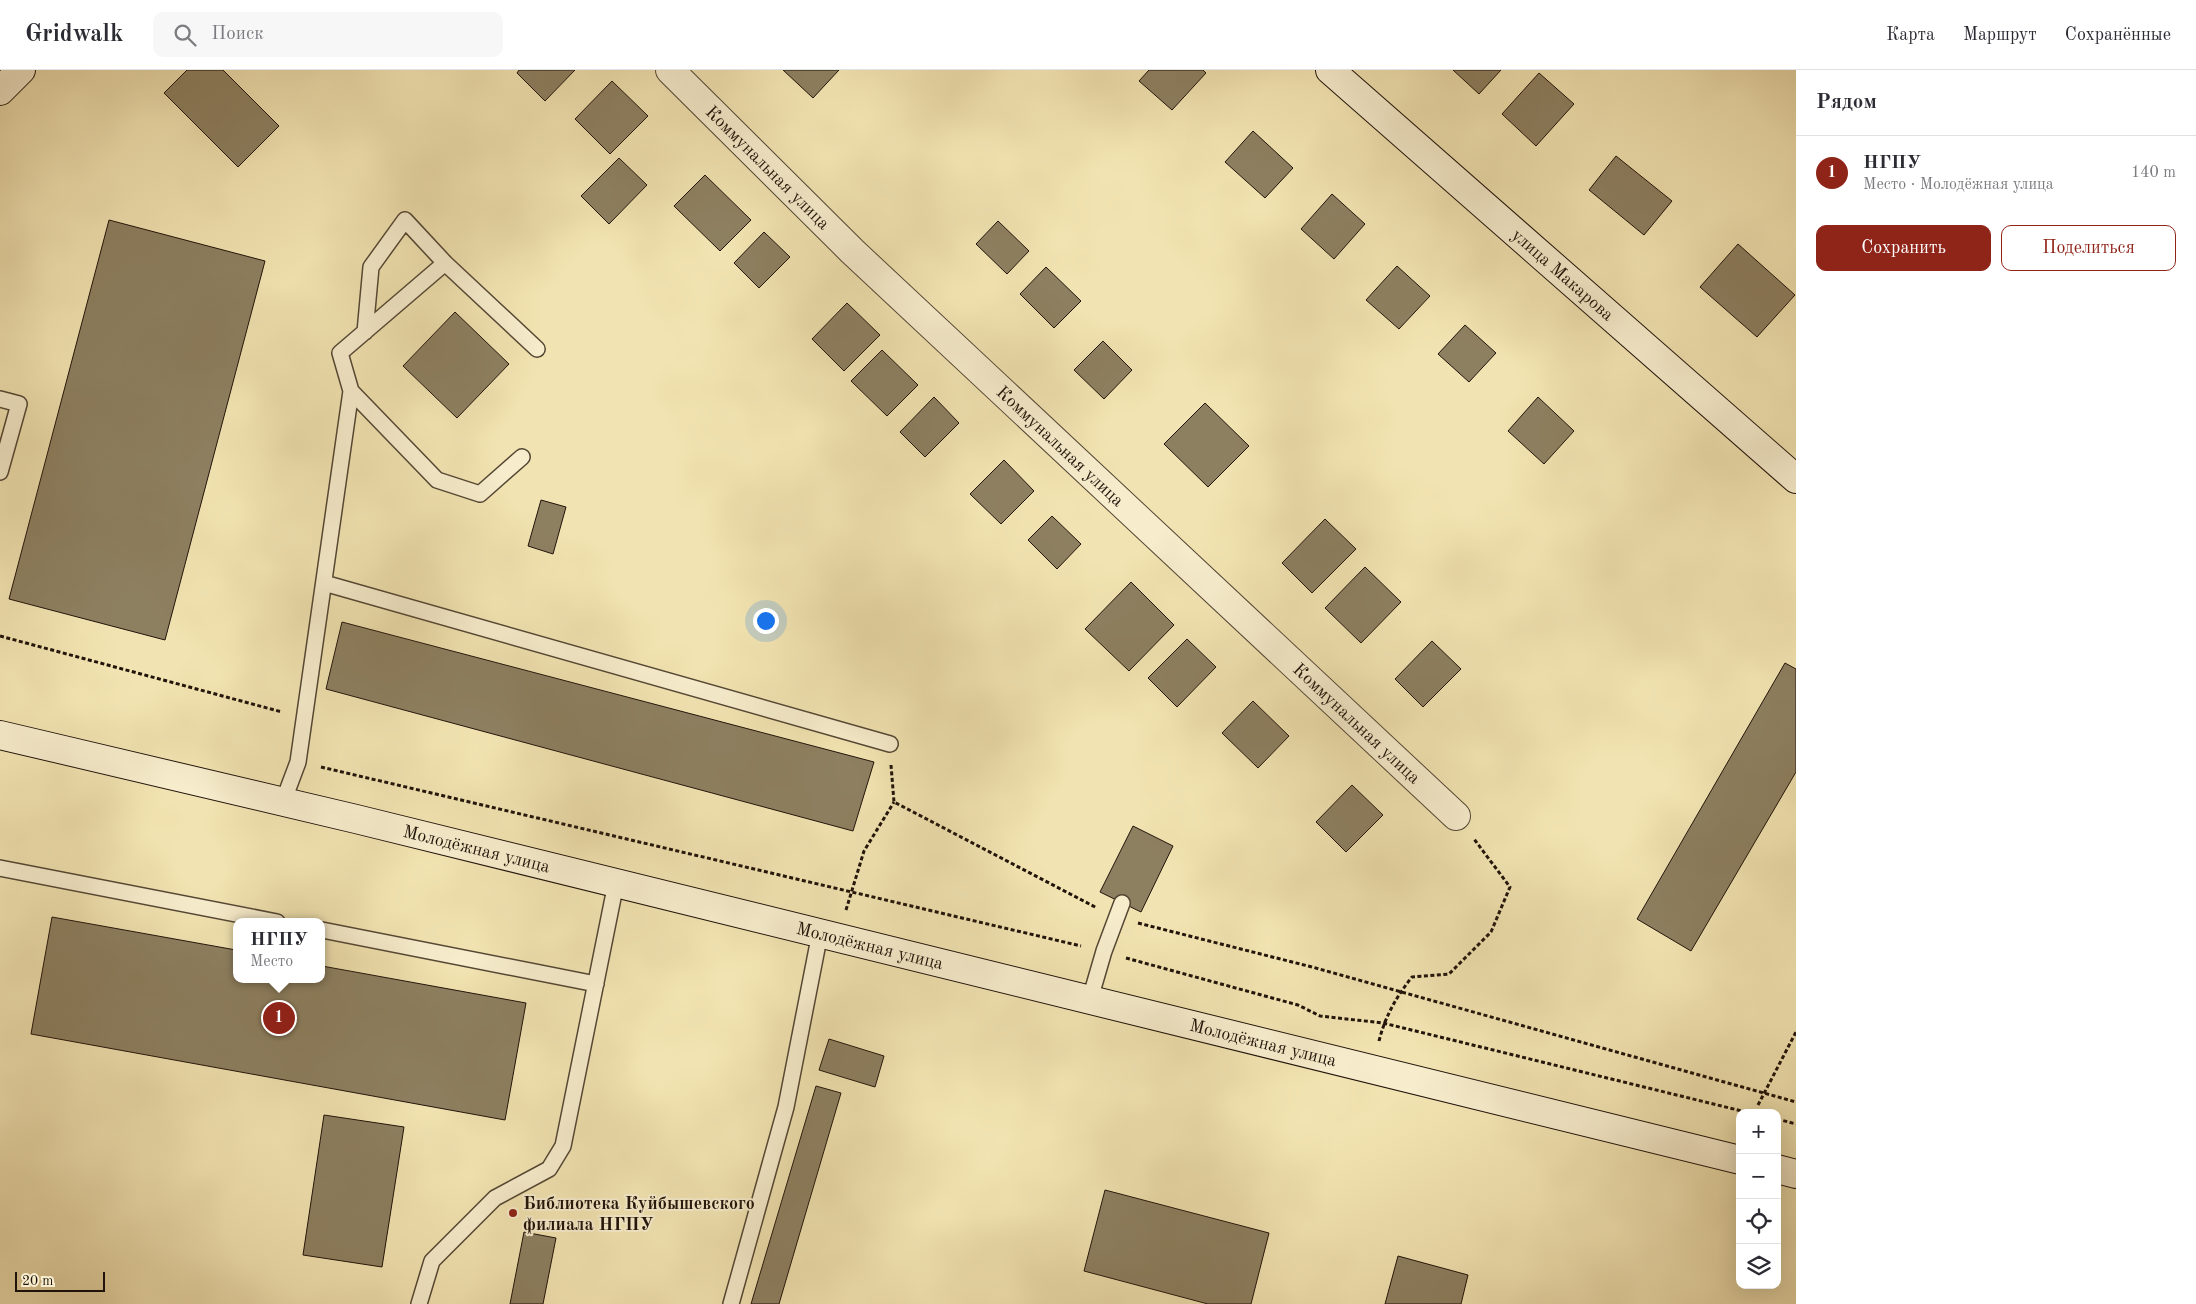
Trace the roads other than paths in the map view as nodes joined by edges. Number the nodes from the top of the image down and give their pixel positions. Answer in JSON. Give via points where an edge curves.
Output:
{"nodes":[{"id":1,"x":21,"y":70,"type":"edge"},
{"id":2,"x":670,"y":70,"type":"edge"},
{"id":3,"x":1330,"y":70,"type":"edge"},
{"id":4,"x":0,"y":91,"type":"edge"},
{"id":5,"x":445,"y":263,"type":"junction"},
{"id":6,"x":365,"y":332,"type":"junction"},
{"id":7,"x":537,"y":348,"type":"dead end"},
{"id":8,"x":351,"y":391,"type":"junction"},
{"id":9,"x":0,"y":399,"type":"edge"},
{"id":10,"x":522,"y":457,"type":"dead end"},
{"id":11,"x":0,"y":472,"type":"edge"},
{"id":12,"x":1796,"y":480,"type":"edge"},
{"id":13,"x":324,"y":583,"type":"junction"},
{"id":14,"x":0,"y":735,"type":"edge"},
{"id":15,"x":890,"y":744,"type":"road end"},
{"id":16,"x":283,"y":802,"type":"junction"},
{"id":17,"x":1456,"y":816,"type":"road end"},
{"id":18,"x":0,"y":868,"type":"edge"},
{"id":19,"x":616,"y":883,"type":"junction"},
{"id":20,"x":1122,"y":902,"type":"dead end"},
{"id":21,"x":256,"y":918,"type":"edge"},
{"id":22,"x":325,"y":931,"type":"edge"},
{"id":23,"x":828,"y":934,"type":"junction"},
{"id":24,"x":596,"y":984,"type":"junction"},
{"id":25,"x":1090,"y":999,"type":"junction"},
{"id":26,"x":1736,"y":1159,"type":"edge"},
{"id":27,"x":1781,"y":1170,"type":"edge"},
{"id":28,"x":1796,"y":1174,"type":"edge"},
{"id":29,"x":418,"y":1304,"type":"edge"},
{"id":30,"x":731,"y":1304,"type":"edge"}],
"edges":[{"from":1,"to":4,"type":"street"},
{"from":2,"to":17,"type":"street","name":"Коммунальная улица","via":[[852,251]]},
{"from":3,"to":12,"type":"street","name":"улица Макарова"},
{"from":5,"to":6,"type":"lane"},
{"from":5,"to":6,"type":"lane","via":[[405,220],[371,268]]},
{"from":5,"to":7,"type":"lane"},
{"from":6,"to":8,"type":"lane","via":[[340,353]]},
{"from":8,"to":10,"type":"lane","via":[[437,480],[480,494]]},
{"from":8,"to":13,"type":"lane"},
{"from":9,"to":11,"type":"lane","via":[[19,404]]},
{"from":13,"to":15,"type":"lane"},
{"from":13,"to":16,"type":"lane","via":[[298,762]]},
{"from":14,"to":16,"type":"street","name":"Молодёжная улица"},
{"from":16,"to":19,"type":"street","name":"Молодёжная улица"},
{"from":18,"to":21,"type":"lane"},
{"from":19,"to":23,"type":"street","name":"Молодёжная улица"},
{"from":19,"to":24,"type":"lane"},
{"from":20,"to":25,"type":"lane"},
{"from":22,"to":24,"type":"lane"},
{"from":23,"to":25,"type":"street","name":"Молодёжная улица"},
{"from":23,"to":30,"type":"lane","via":[[786,1107]]},
{"from":24,"to":29,"type":"lane","via":[[563,1146],[549,1170],[495,1198],[432,1261]]},
{"from":25,"to":26,"type":"street","name":"Молодёжная улица"},
{"from":27,"to":28,"type":"street"}]}
